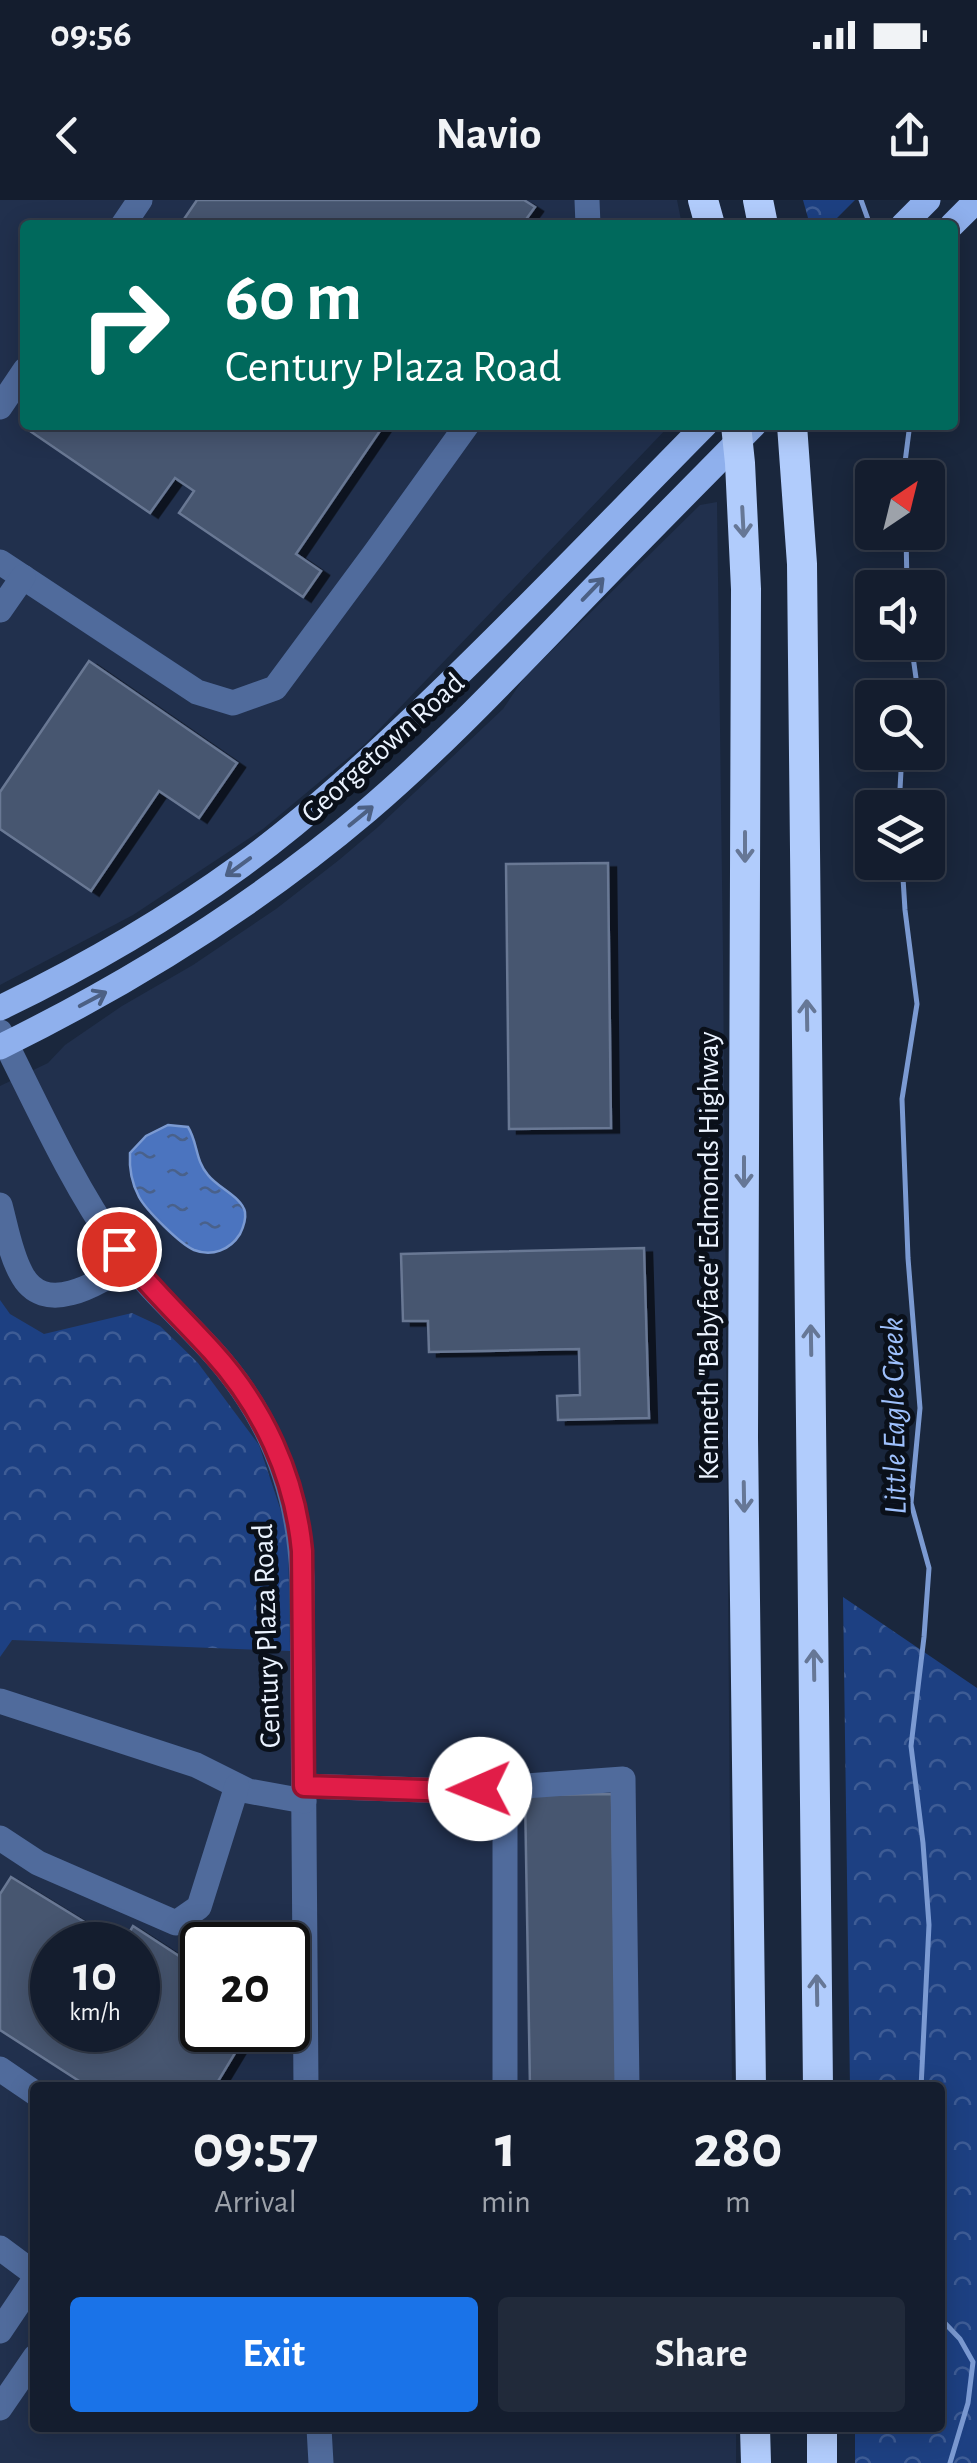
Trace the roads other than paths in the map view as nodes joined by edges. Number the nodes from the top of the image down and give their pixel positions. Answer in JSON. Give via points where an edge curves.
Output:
{"nodes":[{"id":1,"x":928,"y":200,"type":"edge"},
{"id":2,"x":977,"y":200,"type":"edge"},
{"id":3,"x":909,"y":220,"type":"edge"},
{"id":4,"x":957,"y":220,"type":"edge"},
{"id":5,"x":20,"y":377,"type":"edge"},
{"id":6,"x":0,"y":407,"type":"edge"},
{"id":7,"x":463,"y":430,"type":"edge"},
{"id":8,"x":737,"y":430,"type":"edge"},
{"id":9,"x":749,"y":430,"type":"edge"},
{"id":10,"x":792,"y":430,"type":"edge"},
{"id":11,"x":698,"y":433,"type":"edge"},
{"id":12,"x":0,"y":562,"type":"edge"},
{"id":13,"x":23,"y":578,"type":"junction"},
{"id":14,"x":0,"y":610,"type":"edge"},
{"id":15,"x":0,"y":1008,"type":"edge"},
{"id":16,"x":2,"y":1041,"type":"edge"},
{"id":17,"x":0,"y":1205,"type":"edge"},
{"id":18,"x":7,"y":1257,"type":"edge"},
{"id":19,"x":130,"y":1263,"type":"junction"},
{"id":20,"x":0,"y":1701,"type":"edge"},
{"id":21,"x":237,"y":1786,"type":"junction"},
{"id":22,"x":506,"y":1788,"type":"junction"},
{"id":23,"x":304,"y":1794,"type":"junction"},
{"id":24,"x":0,"y":1838,"type":"edge"},
{"id":25,"x":0,"y":2070,"type":"edge"},
{"id":26,"x":306,"y":2082,"type":"edge"},
{"id":27,"x":505,"y":2082,"type":"edge"},
{"id":28,"x":627,"y":2082,"type":"edge"},
{"id":29,"x":751,"y":2082,"type":"edge"},
{"id":30,"x":818,"y":2082,"type":"edge"},
{"id":31,"x":30,"y":2089,"type":"edge"},
{"id":32,"x":0,"y":2248,"type":"edge"},
{"id":33,"x":30,"y":2272,"type":"edge"},
{"id":34,"x":30,"y":2284,"type":"edge"},
{"id":35,"x":0,"y":2331,"type":"edge"},
{"id":36,"x":30,"y":2364,"type":"edge"},
{"id":37,"x":0,"y":2408,"type":"edge"},
{"id":38,"x":319,"y":2432,"type":"edge"},
{"id":39,"x":755,"y":2432,"type":"edge"},
{"id":40,"x":822,"y":2432,"type":"edge"},
{"id":41,"x":321,"y":2463,"type":"edge"},
{"id":42,"x":756,"y":2463,"type":"edge"},
{"id":43,"x":822,"y":2463,"type":"edge"}],
"edges":[{"from":1,"to":3,"type":"main road"},
{"from":2,"to":4,"type":"main road"},
{"from":5,"to":6,"type":"street"},
{"from":7,"to":13,"type":"street","via":[[275,688],[234,703],[197,692]]},
{"from":8,"to":29,"type":"highway","name":"Kenneth \"Babyface\" Edmonds Highway","one_way":true,"via":[[746,589],[743,1437]]},
{"from":16,"to":9,"type":"main road","name":"Georgetown Road","one_way":true,"via":[[145,970],[318,851],[417,766]]},
{"from":30,"to":10,"type":"highway","one_way":true,"via":[[802,564]]},
{"from":11,"to":15,"type":"main road","name":"Georgetown Road","one_way":true,"via":[[398,734],[297,822],[161,920]]},
{"from":12,"to":13,"type":"street"},
{"from":13,"to":14,"type":"street"},
{"from":16,"to":19,"type":"street","name":"Century Plaza Road"},
{"from":17,"to":18,"type":"street"},
{"from":18,"to":19,"type":"street","via":[[47,1296],[101,1282]]},
{"from":19,"to":23,"type":"street","name":"Century Plaza Road","via":[[242,1388],[288,1482],[302,1551]]},
{"from":20,"to":21,"type":"street","via":[[196,1765]]},
{"from":21,"to":23,"type":"street"},
{"from":21,"to":24,"type":"street","via":[[199,1907],[176,1923],[38,1862]]},
{"from":22,"to":23,"type":"street"},
{"from":22,"to":27,"type":"street"},
{"from":22,"to":28,"type":"street","via":[[624,1779]]},
{"from":23,"to":26,"type":"street","name":"Century Plaza Road"},
{"from":25,"to":31,"type":"street"},
{"from":32,"to":33,"type":"street"},
{"from":34,"to":35,"type":"street"},
{"from":36,"to":37,"type":"street"},
{"from":38,"to":41,"type":"street"},
{"from":39,"to":42,"type":"highway"},
{"from":40,"to":43,"type":"highway"}]}
